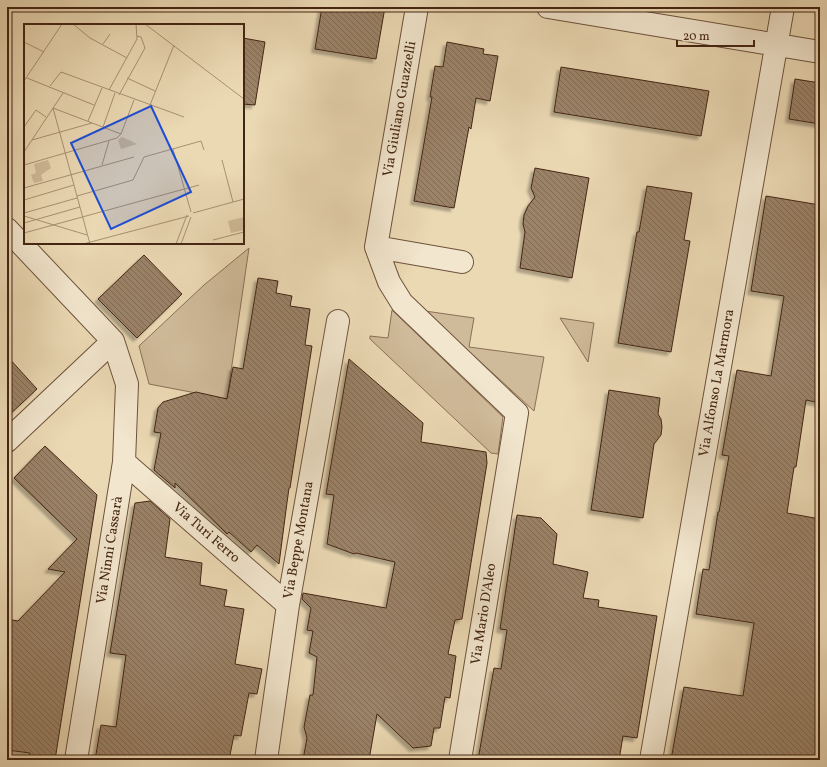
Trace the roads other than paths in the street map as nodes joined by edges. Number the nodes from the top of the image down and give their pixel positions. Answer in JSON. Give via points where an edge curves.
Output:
{"nodes":[{"id":1,"x":417,"y":7,"type":"edge"},
{"id":2,"x":548,"y":7,"type":"edge"},
{"id":3,"x":782,"y":7,"type":"edge"},
{"id":4,"x":775,"y":45,"type":"junction"},
{"id":5,"x":820,"y":52,"type":"edge"},
{"id":6,"x":7,"y":229,"type":"edge"},
{"id":7,"x":376,"y":247,"type":"junction"},
{"id":8,"x":462,"y":262,"type":"dead end"},
{"id":9,"x":338,"y":321,"type":"dead end"},
{"id":10,"x":113,"y":341,"type":"junction"},
{"id":11,"x":7,"y":441,"type":"edge"},
{"id":12,"x":124,"y":462,"type":"junction"},
{"id":13,"x":288,"y":605,"type":"junction"},
{"id":14,"x":76,"y":760,"type":"edge"},
{"id":15,"x":266,"y":760,"type":"edge"},
{"id":16,"x":460,"y":760,"type":"edge"},
{"id":17,"x":651,"y":760,"type":"edge"}],
"edges":[{"from":1,"to":7,"type":"street","name":"Via Giuliano Guazzelli"},
{"from":2,"to":4,"type":"street"},
{"from":3,"to":4,"type":"street","name":"Via Alfonso La Marmora"},
{"from":4,"to":5,"type":"street"},
{"from":4,"to":17,"type":"street","name":"Via Alfonso La Marmora"},
{"from":6,"to":10,"type":"street"},
{"from":7,"to":8,"type":"street"},
{"from":7,"to":16,"type":"street","name":"Via Mario D'Aleo","via":[[390,282],[402,303],[516,413]]},
{"from":9,"to":13,"type":"street","name":"Via Beppe Montana"},
{"from":10,"to":11,"type":"street"},
{"from":10,"to":12,"type":"street","name":"Via Ninni Cassarà","via":[[127,384]]},
{"from":12,"to":13,"type":"street","name":"Via Turi Ferro"},
{"from":12,"to":14,"type":"street","name":"Via Ninni Cassarà"},
{"from":13,"to":15,"type":"street","name":"Via Beppe Montana"}]}
